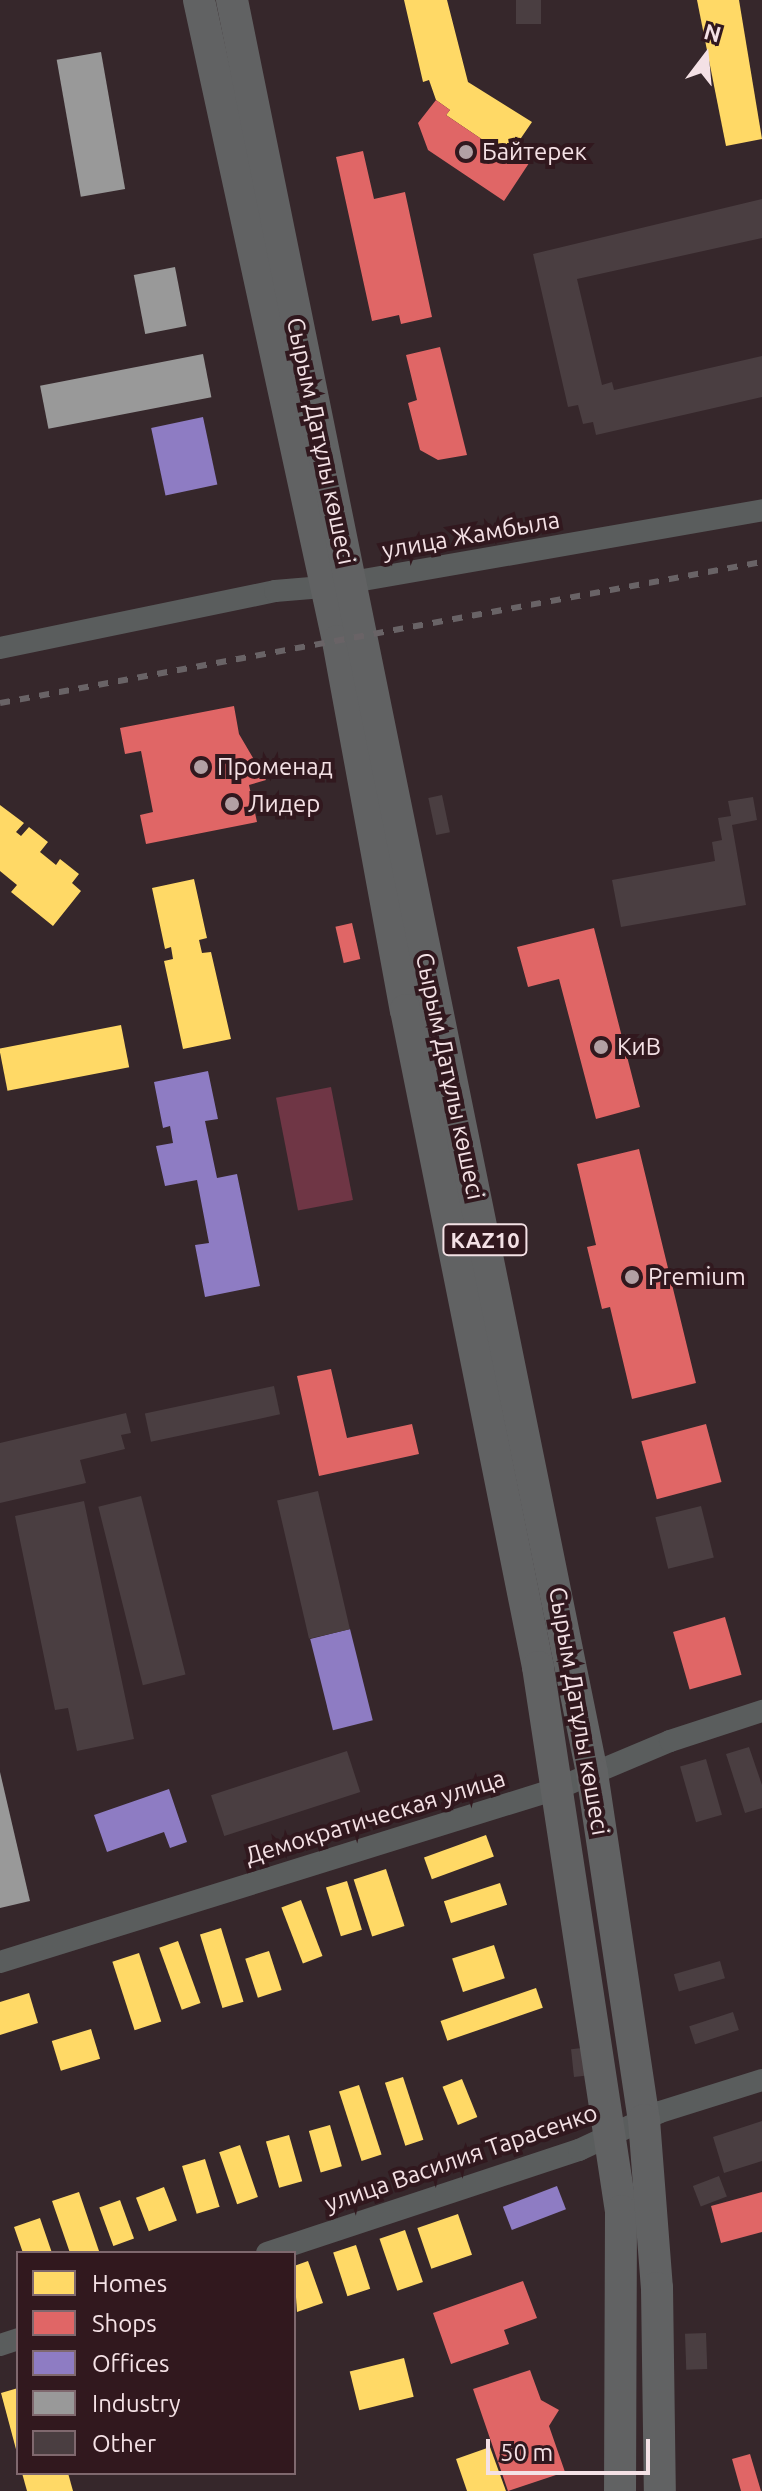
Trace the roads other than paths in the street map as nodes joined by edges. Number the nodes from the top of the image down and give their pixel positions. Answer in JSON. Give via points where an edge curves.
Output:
{"nodes":[{"id":1,"x":199,"y":0,"type":"edge"},
{"id":2,"x":232,"y":0,"type":"edge"},
{"id":3,"x":762,"y":510,"type":"edge"},
{"id":4,"x":337,"y":585,"type":"junction"},
{"id":5,"x":0,"y":648,"type":"edge"},
{"id":6,"x":762,"y":1711,"type":"edge"},
{"id":7,"x":592,"y":1773,"type":"junction"},
{"id":8,"x":556,"y":1789,"type":"junction"},
{"id":9,"x":0,"y":1962,"type":"edge"},
{"id":10,"x":762,"y":2080,"type":"edge"},
{"id":11,"x":644,"y":2120,"type":"junction"},
{"id":12,"x":612,"y":2134,"type":"junction"},
{"id":13,"x":273,"y":2251,"type":"edge"},
{"id":14,"x":620,"y":2491,"type":"edge"},
{"id":15,"x":660,"y":2491,"type":"edge"}],
"edges":[{"from":1,"to":4,"type":"highway","name":"Сырым Датұлы көшесі","number":"KAZ10"},
{"from":2,"to":4,"type":"highway","name":"Сырым Датұлы көшесі","number":"KAZ10"},
{"from":3,"to":4,"type":"street","name":"улица Жамбыла"},
{"from":4,"to":5,"type":"street","name":"улица Жамбыла","via":[[275,591]]},
{"from":4,"to":7,"type":"highway","name":"Сырым Датұлы көшесі","number":"KAZ10"},
{"from":4,"to":8,"type":"highway","name":"Сырым Датұлы көшесі","number":"KAZ10","via":[[538,1667]]},
{"from":6,"to":7,"type":"street","name":"Демократическая улица"},
{"from":7,"to":8,"type":"street","name":"Демократическая улица"},
{"from":7,"to":11,"type":"highway","name":"Сырым Датұлы көшесі","number":"KAZ10"},
{"from":8,"to":9,"type":"street","name":"Демократическая улица"},
{"from":8,"to":12,"type":"highway","name":"Сырым Датұлы көшесі","number":"KAZ10"},
{"from":10,"to":11,"type":"street","name":"улица Василия Тарасенко"},
{"from":11,"to":12,"type":"street","name":"улица Василия Тарасенко"},
{"from":11,"to":15,"type":"highway","name":"Сырым Датұлы көшесі","number":"KAZ10","via":[[657,2288]]},
{"from":12,"to":13,"type":"street","name":"улица Василия Тарасенко","via":[[579,2150]]},
{"from":12,"to":14,"type":"highway","name":"Сырым Датұлы көшесі","number":"KAZ10","via":[[621,2211]]}]}
